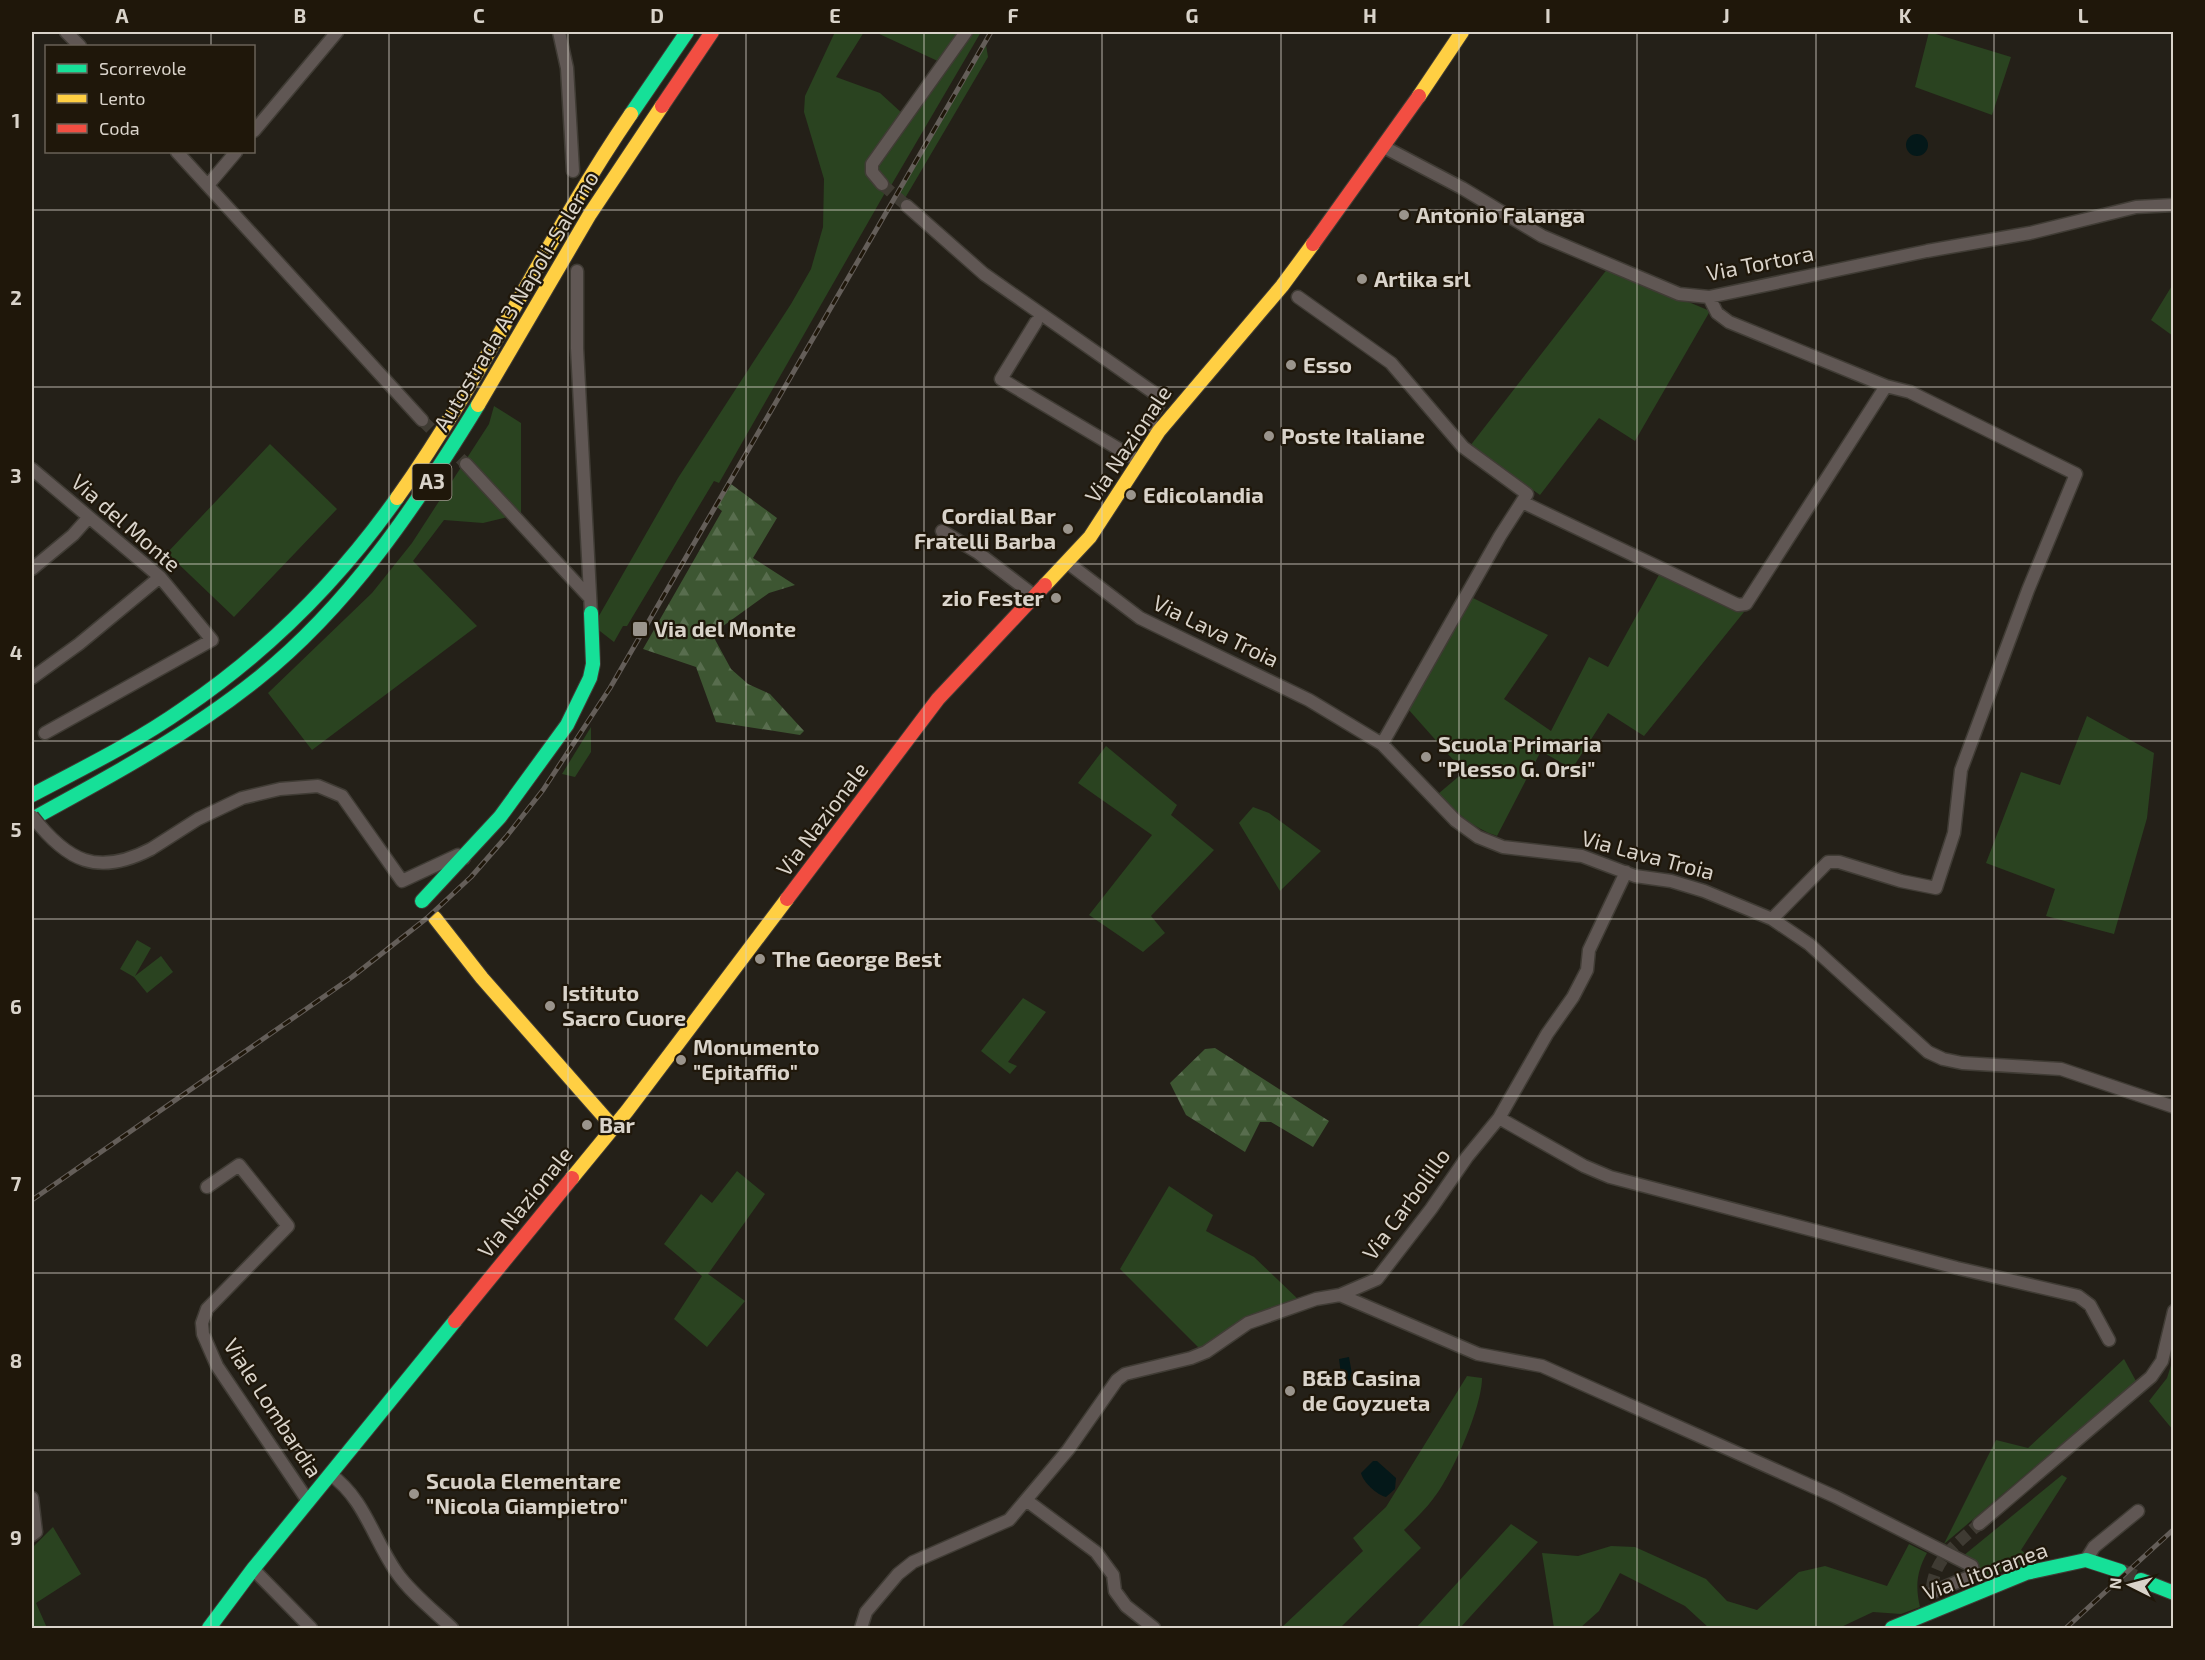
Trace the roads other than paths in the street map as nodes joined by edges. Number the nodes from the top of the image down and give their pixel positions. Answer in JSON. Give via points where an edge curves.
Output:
{"nodes":[{"id":1,"x":66,"y":32,"type":"edge"},
{"id":2,"x":337,"y":32,"type":"edge"},
{"id":3,"x":559,"y":32,"type":"edge"},
{"id":4,"x":687,"y":32,"type":"edge"},
{"id":5,"x":712,"y":32,"type":"edge"},
{"id":6,"x":966,"y":32,"type":"edge"},
{"id":7,"x":1462,"y":32,"type":"edge"},
{"id":8,"x":79,"y":45,"type":"edge"},
{"id":9,"x":255,"y":130,"type":"edge"},
{"id":10,"x":1384,"y":147,"type":"junction"},
{"id":11,"x":178,"y":153,"type":"edge"},
{"id":12,"x":235,"y":153,"type":"edge"},
{"id":13,"x":573,"y":171,"type":"dead end"},
{"id":14,"x":882,"y":184,"type":"tunnel mouth"},
{"id":15,"x":207,"y":185,"type":"junction"},
{"id":16,"x":2174,"y":205,"type":"edge"},
{"id":17,"x":907,"y":206,"type":"tunnel mouth"},
{"id":18,"x":578,"y":271,"type":"dead end"},
{"id":19,"x":1291,"y":292,"type":"junction"},
{"id":20,"x":1709,"y":297,"type":"junction"},
{"id":21,"x":1036,"y":322,"type":"dead end"},
{"id":22,"x":1886,"y":386,"type":"junction"},
{"id":23,"x":422,"y":420,"type":"tunnel mouth"},
{"id":24,"x":1159,"y":431,"type":"junction"},
{"id":25,"x":1139,"y":462,"type":"junction"},
{"id":26,"x":466,"y":464,"type":"tunnel mouth"},
{"id":27,"x":32,"y":469,"type":"edge"},
{"id":28,"x":1522,"y":502,"type":"junction"},
{"id":29,"x":89,"y":517,"type":"junction"},
{"id":30,"x":942,"y":531,"type":"dead end"},
{"id":31,"x":1068,"y":563,"type":"junction"},
{"id":32,"x":32,"y":569,"type":"edge"},
{"id":33,"x":160,"y":577,"type":"junction"},
{"id":34,"x":1036,"y":597,"type":"junction"},
{"id":35,"x":590,"y":598,"type":"junction"},
{"id":36,"x":591,"y":613,"type":"joint"},
{"id":37,"x":32,"y":678,"type":"edge"},
{"id":38,"x":45,"y":733,"type":"dead end"},
{"id":39,"x":1382,"y":744,"type":"junction"},
{"id":40,"x":32,"y":795,"type":"edge"},
{"id":41,"x":32,"y":817,"type":"edge"},
{"id":42,"x":464,"y":858,"type":"junction"},
{"id":43,"x":1626,"y":872,"type":"junction"},
{"id":44,"x":422,"y":901,"type":"dead end"},
{"id":45,"x":435,"y":918,"type":"dead end"},
{"id":46,"x":1772,"y":918,"type":"junction"},
{"id":47,"x":2174,"y":1107,"type":"edge"},
{"id":48,"x":1499,"y":1118,"type":"junction"},
{"id":49,"x":614,"y":1127,"type":"junction"},
{"id":50,"x":207,"y":1186,"type":"dead end"},
{"id":51,"x":1340,"y":1295,"type":"junction"},
{"id":52,"x":2174,"y":1311,"type":"edge"},
{"id":53,"x":2109,"y":1340,"type":"dead end"},
{"id":54,"x":330,"y":1474,"type":"junction"},
{"id":55,"x":32,"y":1498,"type":"edge"},
{"id":56,"x":1026,"y":1500,"type":"junction"},
{"id":57,"x":308,"y":1502,"type":"junction"},
{"id":58,"x":2138,"y":1511,"type":"dead end"},
{"id":59,"x":1979,"y":1524,"type":"tunnel mouth"},
{"id":60,"x":32,"y":1535,"type":"edge"},
{"id":61,"x":2086,"y":1560,"type":"junction"},
{"id":62,"x":253,"y":1569,"type":"junction"},
{"id":63,"x":2120,"y":1571,"type":"tunnel mouth"},
{"id":64,"x":2141,"y":1580,"type":"tunnel mouth"},
{"id":65,"x":2174,"y":1593,"type":"edge"},
{"id":66,"x":1937,"y":1610,"type":"junction"},
{"id":67,"x":1896,"y":1627,"type":"edge"},
{"id":68,"x":209,"y":1629,"type":"edge"},
{"id":69,"x":311,"y":1629,"type":"edge"},
{"id":70,"x":452,"y":1629,"type":"edge"},
{"id":71,"x":861,"y":1629,"type":"edge"},
{"id":72,"x":1154,"y":1629,"type":"edge"}],
"edges":[{"from":1,"to":8,"type":"street"},
{"from":2,"to":9,"type":"street"},
{"from":3,"to":13,"type":"street","via":[[567,68]]},
{"from":4,"to":40,"type":"main road","name":"Autostrada A3 Napoli-Salerno","number":"A3","via":[[567,212],[423,456],[372,531],[342,567],[292,621],[197,699],[124,745]]},
{"from":5,"to":41,"type":"main road","name":"Autostrada A3 Napoli-Salerno","number":"A3","via":[[599,200],[448,457],[379,556],[313,628],[243,690],[137,763]]},
{"from":6,"to":14,"type":"street","via":[[872,164],[872,172]]},
{"from":7,"to":10,"type":"main road","name":"Via Nazionale"},
{"from":10,"to":19,"type":"main road","name":"Via Nazionale"},
{"from":10,"to":20,"type":"street","name":"Via Tortora","via":[[1573,250],[1679,294]]},
{"from":11,"to":15,"type":"street"},
{"from":12,"to":15,"type":"street"},
{"from":15,"to":23,"type":"street"},
{"from":16,"to":20,"type":"street","name":"Via Tortora","via":[[2136,207],[2030,233]]},
{"from":17,"to":24,"type":"street","via":[[984,274],[1157,395],[1158,404],[1148,421]]},
{"from":18,"to":35,"type":"street","via":[[577,348]]},
{"from":19,"to":24,"type":"main road","name":"Via Nazionale","via":[[1187,395]]},
{"from":19,"to":28,"type":"street","via":[[1391,363],[1463,447],[1527,494]]},
{"from":20,"to":22,"type":"street","via":[[1716,313],[1729,322]]},
{"from":21,"to":25,"type":"street","via":[[1001,379]]},
{"from":22,"to":28,"type":"street","via":[[1746,604],[1738,605]]},
{"from":22,"to":46,"type":"street","via":[[1910,392],[2076,474],[1961,770],[1954,833],[1936,888],[1828,862]]},
{"from":24,"to":25,"type":"main road","name":"Via Nazionale"},
{"from":25,"to":31,"type":"main road","name":"Via Nazionale","via":[[1106,515]]},
{"from":26,"to":35,"type":"street"},
{"from":27,"to":29,"type":"street","name":"Via del Monte"},
{"from":28,"to":39,"type":"street"},
{"from":29,"to":32,"type":"street"},
{"from":29,"to":33,"type":"street","name":"Via del Monte"},
{"from":30,"to":34,"type":"street"},
{"from":31,"to":34,"type":"main road","name":"Via Nazionale"},
{"from":31,"to":39,"type":"street","name":"Via Lava Troia","via":[[1140,618],[1309,700]]},
{"from":33,"to":37,"type":"street"},
{"from":33,"to":38,"type":"street","name":"Via del Monte","via":[[212,640]]},
{"from":34,"to":49,"type":"main road","name":"Via Nazionale","via":[[938,699]]},
{"from":35,"to":36,"type":"street"},
{"from":36,"to":42,"type":"main road","via":[[593,664],[582,699],[524,787]]},
{"from":39,"to":43,"type":"street","name":"Via Lava Troia","via":[[1456,821],[1478,837],[1503,847],[1582,856]]},
{"from":41,"to":42,"type":"street","bridge":true,"via":[[75,858],[112,864],[151,849],[220,807],[259,793],[318,786],[342,796],[402,881],[458,855]]},
{"from":42,"to":44,"type":"main road"},
{"from":43,"to":46,"type":"street","name":"Via Lava Troia","via":[[1704,891]]},
{"from":43,"to":48,"type":"street","name":"Via Carbolillo","via":[[1589,950],[1587,970]]},
{"from":45,"to":49,"type":"main road","via":[[482,978]]},
{"from":46,"to":47,"type":"street","name":"Via Lava Troia","via":[[1809,944],[1928,1052],[1962,1063],[2061,1069]]},
{"from":48,"to":51,"type":"street","name":"Via Carbolillo","via":[[1377,1279]]},
{"from":48,"to":53,"type":"street","via":[[1610,1177],[2078,1296],[2090,1305]]},
{"from":49,"to":54,"type":"main road","name":"Via Nazionale"},
{"from":50,"to":57,"type":"street","name":"Viale Lombardia","via":[[238,1165],[288,1226],[207,1309],[203,1334],[217,1366]]},
{"from":51,"to":56,"type":"street","name":"Via Carbolillo","via":[[1248,1323],[1191,1358],[1125,1374]]},
{"from":51,"to":66,"type":"street","via":[[1478,1354],[1542,1366],[1836,1497],[1972,1566],[1974,1575],[1932,1590]]},
{"from":52,"to":59,"type":"street","via":[[2162,1360],[2151,1377]]},
{"from":54,"to":57,"type":"main road","name":"Via Nazionale"},
{"from":54,"to":70,"type":"street","via":[[362,1506],[399,1575]]},
{"from":55,"to":60,"type":"street","via":[[36,1520],[36,1532]]},
{"from":56,"to":71,"type":"street","name":"Via Carbolillo","via":[[1010,1520],[913,1563],[898,1574],[866,1612]]},
{"from":56,"to":72,"type":"street","via":[[1095,1552],[1113,1575],[1115,1591],[1126,1606]]},
{"from":57,"to":62,"type":"main road","name":"Via Nazionale"},
{"from":58,"to":61,"type":"street","via":[[2094,1547]]},
{"from":61,"to":63,"type":"main road"},
{"from":61,"to":66,"type":"main road","name":"Via Litoranea","via":[[2026,1573]]},
{"from":62,"to":68,"type":"main road","name":"Via Nazionale"},
{"from":62,"to":69,"type":"street"},
{"from":64,"to":65,"type":"main road"},
{"from":66,"to":67,"type":"main road","name":"Via Litoranea"}]}
